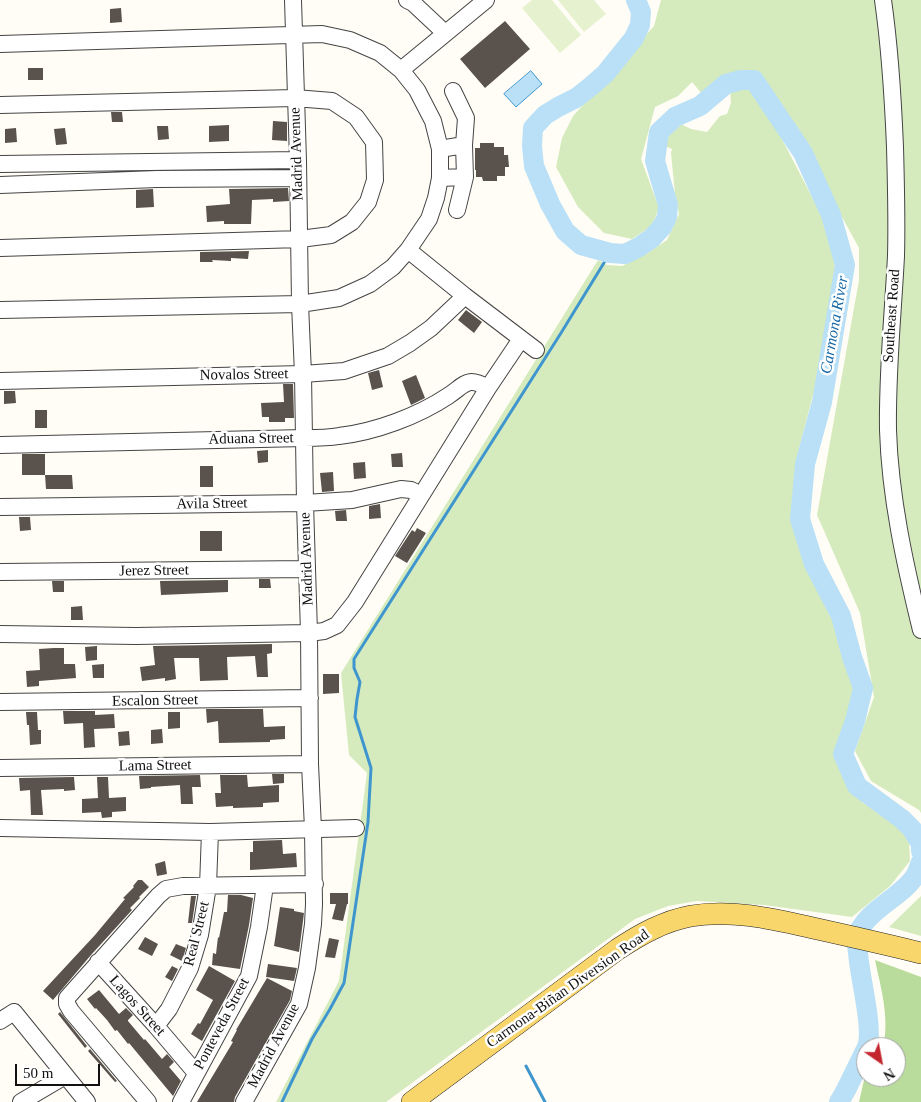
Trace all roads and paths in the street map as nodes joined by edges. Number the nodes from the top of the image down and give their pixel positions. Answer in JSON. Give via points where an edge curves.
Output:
{"nodes":[{"id":1,"x":293,"y":0,"type":"edge"},
{"id":2,"x":407,"y":0,"type":"edge"},
{"id":3,"x":486,"y":0,"type":"edge"},
{"id":4,"x":883,"y":0,"type":"edge"},
{"id":5,"x":445,"y":33,"type":"junction"},
{"id":6,"x":293,"y":34,"type":"junction"},
{"id":7,"x":0,"y":44,"type":"edge"},
{"id":8,"x":402,"y":70,"type":"junction"},
{"id":9,"x":453,"y":91,"type":"dead end"},
{"id":10,"x":295,"y":98,"type":"junction"},
{"id":11,"x":0,"y":105,"type":"edge"},
{"id":12,"x":464,"y":145,"type":"junction"},
{"id":13,"x":440,"y":149,"type":"junction"},
{"id":14,"x":298,"y":160,"type":"junction"},
{"id":15,"x":0,"y":164,"type":"edge"},
{"id":16,"x":157,"y":171,"type":"junction"},
{"id":17,"x":465,"y":177,"type":"junction"},
{"id":18,"x":298,"y":178,"type":"junction"},
{"id":19,"x":440,"y":178,"type":"junction"},
{"id":20,"x":0,"y":184,"type":"edge"},
{"id":21,"x":457,"y":210,"type":"dead end"},
{"id":22,"x":300,"y":239,"type":"junction"},
{"id":23,"x":0,"y":248,"type":"edge"},
{"id":24,"x":408,"y":250,"type":"junction"},
{"id":25,"x":465,"y":296,"type":"junction"},
{"id":26,"x":300,"y":304,"type":"junction"},
{"id":27,"x":0,"y":310,"type":"edge"},
{"id":28,"x":521,"y":339,"type":"junction"},
{"id":29,"x":536,"y":350,"type":"dead end"},
{"id":30,"x":303,"y":374,"type":"junction"},
{"id":31,"x":0,"y":381,"type":"edge"},
{"id":32,"x":488,"y":388,"type":"junction"},
{"id":33,"x":304,"y":438,"type":"junction"},
{"id":34,"x":0,"y":445,"type":"edge"},
{"id":35,"x":421,"y":495,"type":"junction"},
{"id":36,"x":305,"y":503,"type":"junction"},
{"id":37,"x":0,"y":507,"type":"edge"},
{"id":38,"x":307,"y":569,"type":"junction"},
{"id":39,"x":0,"y":572,"type":"edge"},
{"id":40,"x":921,"y":630,"type":"edge"},
{"id":41,"x":309,"y":633,"type":"junction"},
{"id":42,"x":0,"y":634,"type":"edge"},
{"id":43,"x":310,"y":698,"type":"junction"},
{"id":44,"x":0,"y":702,"type":"edge"},
{"id":45,"x":310,"y":764,"type":"junction"},
{"id":46,"x":0,"y":768,"type":"edge"},
{"id":47,"x":0,"y":828,"type":"edge"},
{"id":48,"x":356,"y":828,"type":"dead end"},
{"id":49,"x":313,"y":829,"type":"junction"},
{"id":50,"x":210,"y":832,"type":"junction"},
{"id":51,"x":265,"y":884,"type":"junction"},
{"id":52,"x":315,"y":884,"type":"junction"},
{"id":53,"x":208,"y":886,"type":"junction"},
{"id":54,"x":921,"y":953,"type":"edge"},
{"id":55,"x":98,"y":962,"type":"junction"},
{"id":56,"x":0,"y":1021,"type":"edge"},
{"id":57,"x":156,"y":1026,"type":"junction"},
{"id":58,"x":196,"y":1073,"type":"junction"},
{"id":59,"x":65,"y":1076,"type":"junction"},
{"id":60,"x":20,"y":1102,"type":"edge"},
{"id":61,"x":87,"y":1102,"type":"edge"},
{"id":62,"x":148,"y":1102,"type":"edge"},
{"id":63,"x":181,"y":1102,"type":"edge"},
{"id":64,"x":244,"y":1102,"type":"edge"},
{"id":65,"x":412,"y":1102,"type":"edge"}],
"edges":[{"from":1,"to":6,"type":"street","name":"Madrid Avenue"},
{"from":2,"to":5,"type":"street"},
{"from":3,"to":5,"type":"street"},
{"from":4,"to":40,"type":"street","name":"Southeast Road","via":[[890,54],[897,216],[888,431],[896,508]]},
{"from":5,"to":8,"type":"street"},
{"from":6,"to":7,"type":"street"},
{"from":6,"to":8,"type":"street","via":[[322,34],[350,40],[380,53]]},
{"from":6,"to":10,"type":"street","name":"Madrid Avenue"},
{"from":8,"to":13,"type":"street","via":[[417,90],[432,121]]},
{"from":9,"to":12,"type":"street","via":[[466,118]]},
{"from":10,"to":11,"type":"street"},
{"from":10,"to":14,"type":"street","name":"Madrid Avenue"},
{"from":10,"to":22,"type":"street","via":[[332,101],[356,117],[374,142],[375,180],[368,202],[352,222],[331,235]]},
{"from":12,"to":13,"type":"street"},
{"from":12,"to":17,"type":"street"},
{"from":13,"to":19,"type":"street"},
{"from":14,"to":16,"type":"street"},
{"from":14,"to":18,"type":"street","name":"Madrid Avenue"},
{"from":15,"to":16,"type":"street"},
{"from":16,"to":18,"type":"street"},
{"from":16,"to":20,"type":"street"},
{"from":17,"to":19,"type":"street"},
{"from":17,"to":21,"type":"street"},
{"from":18,"to":22,"type":"street","name":"Madrid Avenue"},
{"from":19,"to":24,"type":"street","via":[[429,219]]},
{"from":22,"to":23,"type":"street"},
{"from":22,"to":26,"type":"street","name":"Madrid Avenue"},
{"from":24,"to":25,"type":"street"},
{"from":24,"to":26,"type":"street","via":[[393,267],[370,284],[339,298]]},
{"from":25,"to":28,"type":"street"},
{"from":25,"to":30,"type":"street","name":"Novalos Street","via":[[431,328],[388,356],[344,371]]},
{"from":26,"to":27,"type":"street"},
{"from":26,"to":30,"type":"street","name":"Madrid Avenue"},
{"from":28,"to":29,"type":"street"},
{"from":28,"to":32,"type":"street"},
{"from":30,"to":31,"type":"street","name":"Novalos Street"},
{"from":30,"to":33,"type":"street","name":"Madrid Avenue"},
{"from":32,"to":33,"type":"street","name":"Aduana Street","via":[[472,381],[414,415],[376,428],[340,436]]},
{"from":32,"to":35,"type":"street"},
{"from":33,"to":34,"type":"street","name":"Aduana Street"},
{"from":33,"to":36,"type":"street","name":"Madrid Avenue"},
{"from":35,"to":36,"type":"street","name":"Avila Street","via":[[401,490],[352,500]]},
{"from":35,"to":41,"type":"street","via":[[355,602],[337,625]]},
{"from":36,"to":37,"type":"street","name":"Avila Street"},
{"from":36,"to":38,"type":"street","name":"Madrid Avenue"},
{"from":38,"to":39,"type":"street","name":"Jerez Street"},
{"from":38,"to":41,"type":"street","name":"Madrid Avenue"},
{"from":41,"to":42,"type":"street"},
{"from":41,"to":43,"type":"street","name":"Madrid Avenue"},
{"from":43,"to":44,"type":"street","name":"Escalon Street"},
{"from":43,"to":45,"type":"street","name":"Madrid Avenue"},
{"from":45,"to":46,"type":"street","name":"Lama Street"},
{"from":45,"to":49,"type":"street","name":"Madrid Avenue"},
{"from":47,"to":50,"type":"street"},
{"from":48,"to":49,"type":"street"},
{"from":49,"to":50,"type":"street"},
{"from":49,"to":52,"type":"street","name":"Madrid Avenue"},
{"from":50,"to":53,"type":"street","name":"Real Street"},
{"from":51,"to":52,"type":"street"},
{"from":51,"to":53,"type":"street"},
{"from":51,"to":58,"type":"street","name":"Ponteveda Street","via":[[249,976]]},
{"from":52,"to":64,"type":"street","name":"Madrid Avenue","via":[[307,968],[298,1004]]},
{"from":53,"to":55,"type":"street","via":[[166,889]]},
{"from":53,"to":57,"type":"street","name":"Real Street","via":[[200,935],[190,968],[169,1009]]},
{"from":54,"to":65,"type":"main road","name":"Carmona-Biñan Diversion Road","via":[[756,916],[713,914],[672,921],[618,949]]},
{"from":55,"to":57,"type":"street","name":"Lagos Street"},
{"from":55,"to":62,"type":"street","via":[[67,998],[67,1004]]},
{"from":56,"to":59,"type":"street","via":[[14,1012]]},
{"from":57,"to":58,"type":"street","name":"Lagos Street"},
{"from":58,"to":63,"type":"street","name":"Ponteveda Street"},
{"from":59,"to":60,"type":"street"},
{"from":59,"to":61,"type":"street"}]}
